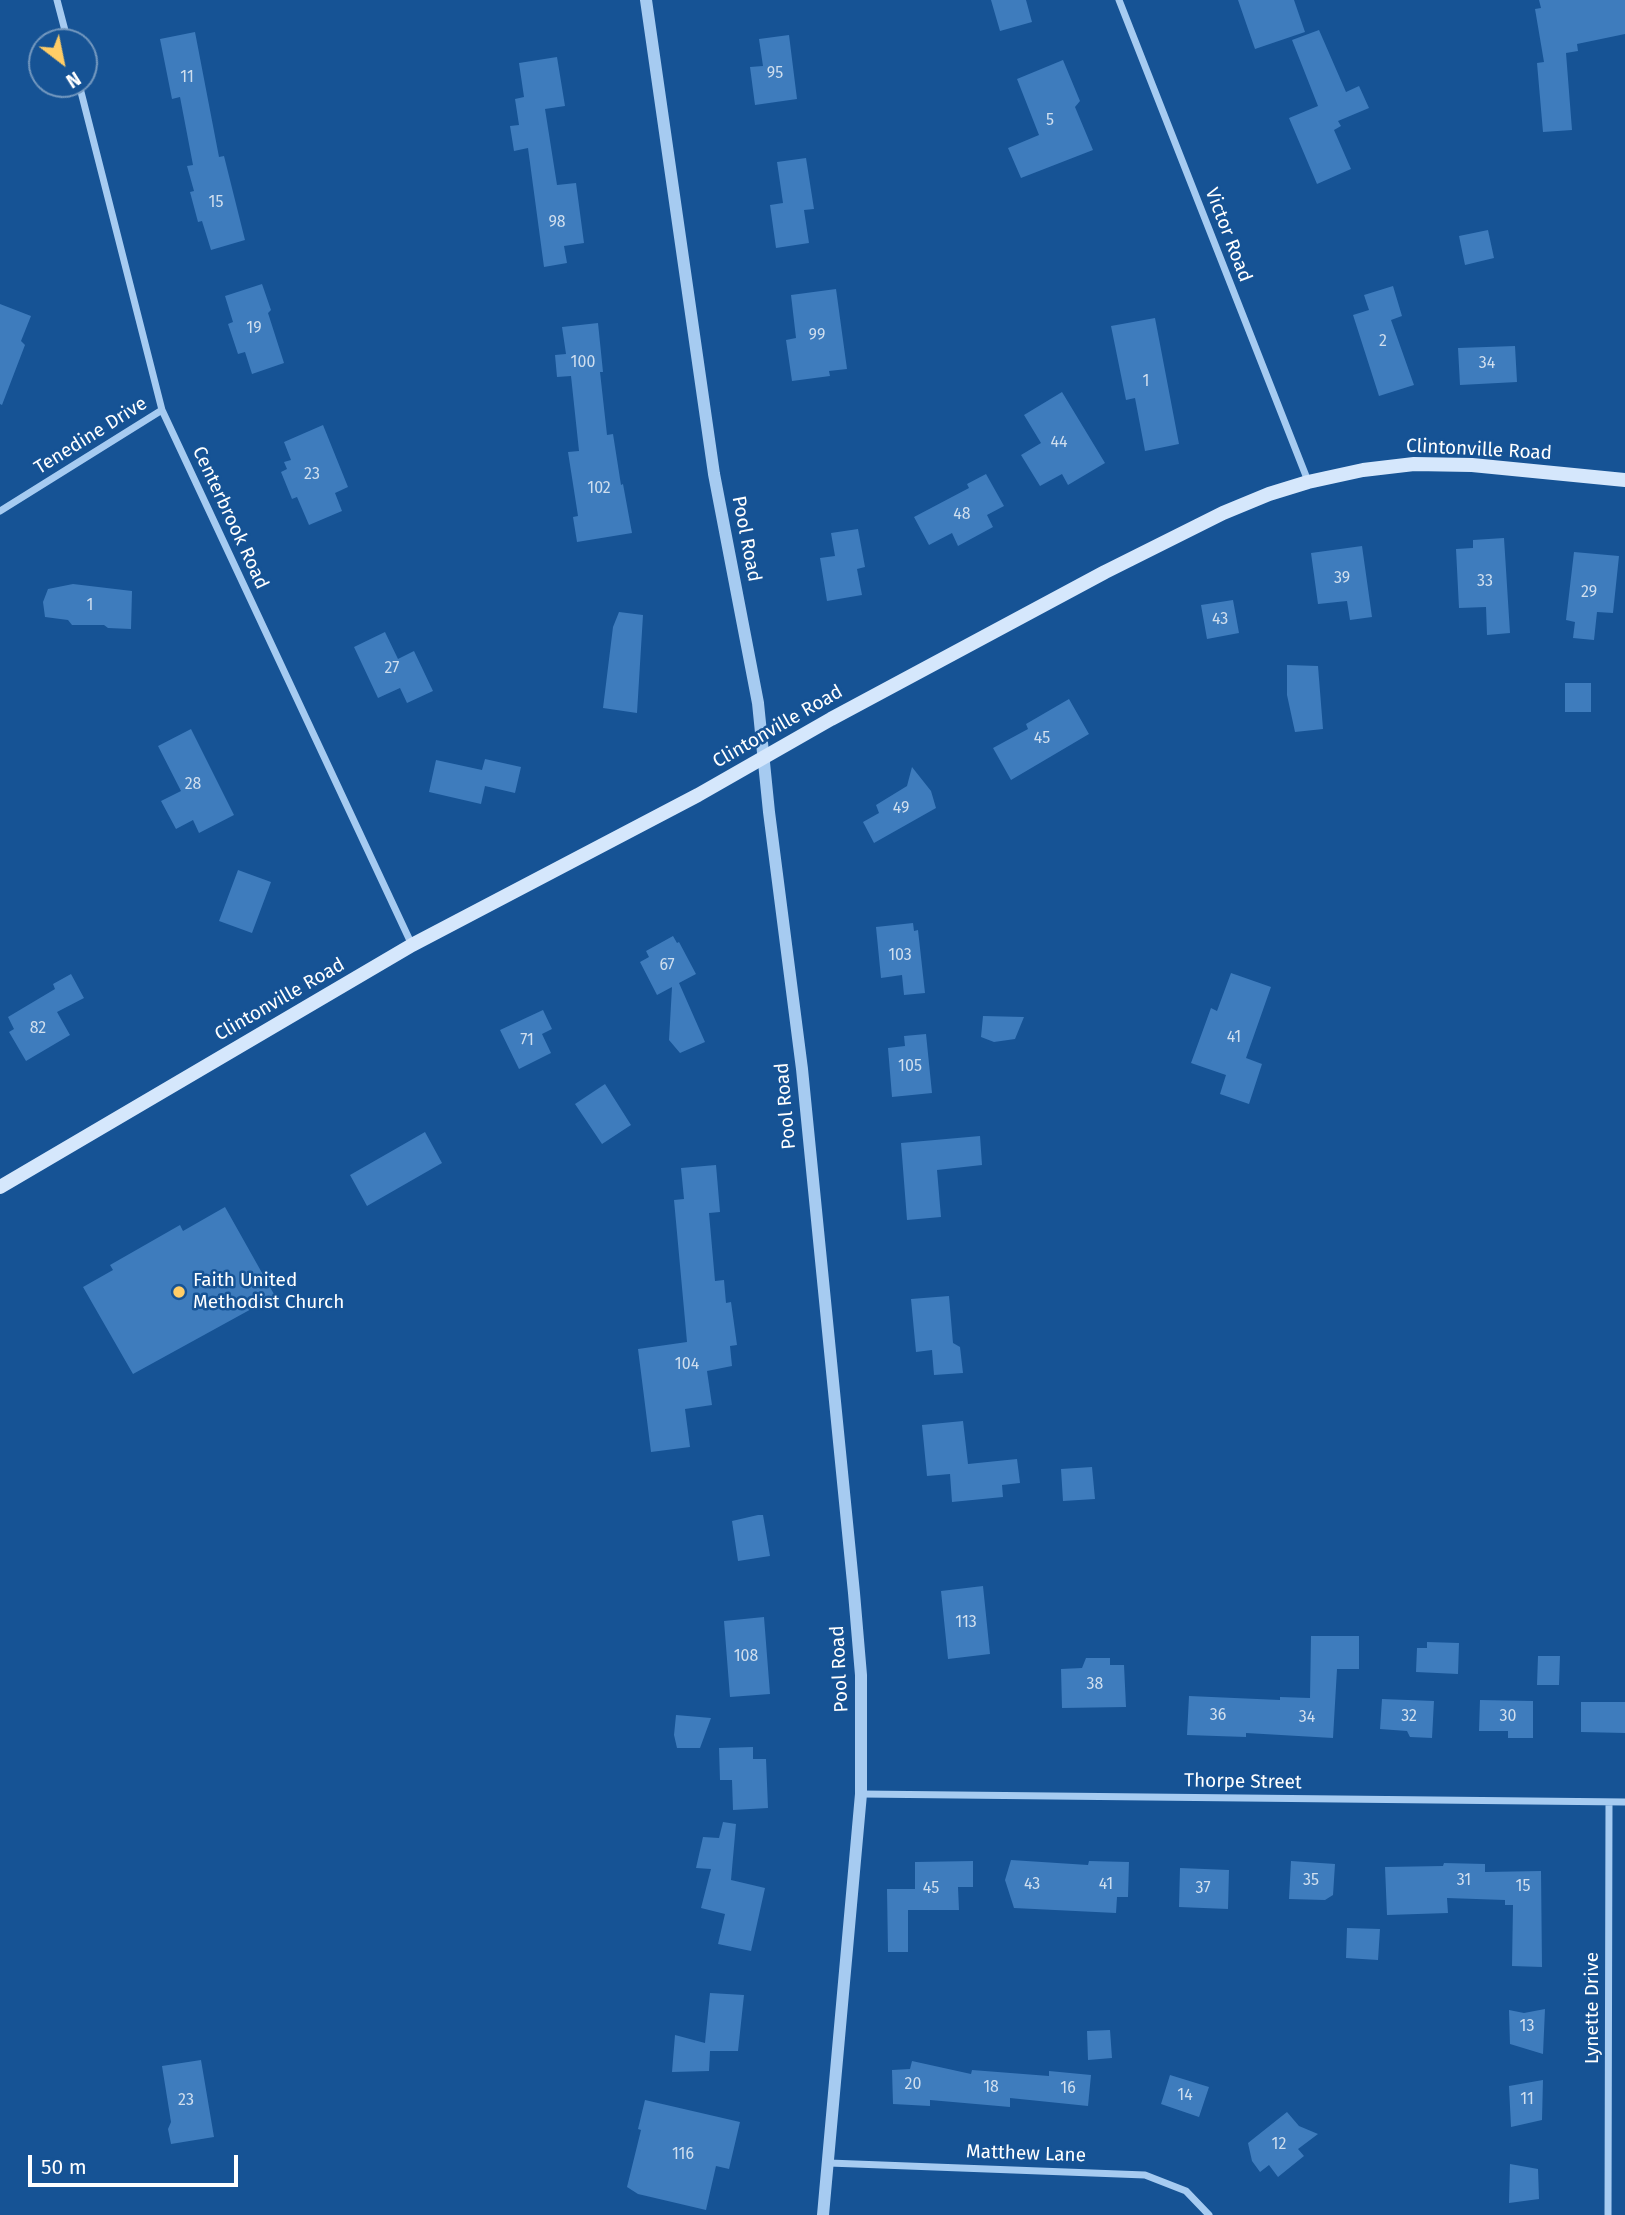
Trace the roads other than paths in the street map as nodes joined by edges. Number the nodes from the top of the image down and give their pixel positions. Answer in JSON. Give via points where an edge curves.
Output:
{"nodes":[{"id":1,"x":57,"y":0,"type":"edge"},
{"id":2,"x":646,"y":0,"type":"edge"},
{"id":3,"x":1119,"y":0,"type":"edge"},
{"id":4,"x":64,"y":28,"type":"edge"},
{"id":5,"x":83,"y":98,"type":"edge"},
{"id":6,"x":162,"y":410,"type":"junction"},
{"id":7,"x":1625,"y":480,"type":"edge"},
{"id":8,"x":1308,"y":482,"type":"junction"},
{"id":9,"x":0,"y":511,"type":"edge"},
{"id":10,"x":764,"y":757,"type":"junction"},
{"id":11,"x":412,"y":945,"type":"junction"},
{"id":12,"x":0,"y":1187,"type":"edge"},
{"id":13,"x":861,"y":1794,"type":"junction"},
{"id":14,"x":1609,"y":1802,"type":"junction"},
{"id":15,"x":1625,"y":1802,"type":"edge"},
{"id":16,"x":829,"y":2163,"type":"junction"},
{"id":17,"x":823,"y":2215,"type":"edge"},
{"id":18,"x":1209,"y":2215,"type":"edge"},
{"id":19,"x":1608,"y":2215,"type":"edge"}],
"edges":[{"from":1,"to":4,"type":"street"},
{"from":2,"to":10,"type":"street","name":"Pool Road","via":[[714,474]]},
{"from":3,"to":8,"type":"street","name":"Victor Road"},
{"from":5,"to":6,"type":"street","name":"Centerbrook Road"},
{"from":6,"to":9,"type":"street","name":"Tenedine Drive"},
{"from":6,"to":11,"type":"street","name":"Centerbrook Road"},
{"from":7,"to":8,"type":"main road","name":"Clintonville Road","via":[[1439,463],[1386,466]]},
{"from":8,"to":10,"type":"main road","name":"Clintonville Road","via":[[1195,526]]},
{"from":10,"to":11,"type":"main road","name":"Clintonville Road"},
{"from":10,"to":13,"type":"street","name":"Pool Road","via":[[802,1069],[854,1593],[861,1675]]},
{"from":11,"to":12,"type":"main road","name":"Clintonville Road"},
{"from":13,"to":14,"type":"street","name":"Thorpe Street"},
{"from":13,"to":16,"type":"street","name":"Pool Road"},
{"from":14,"to":15,"type":"street","name":"Thorpe Street"},
{"from":14,"to":19,"type":"street","name":"Lynette Drive"},
{"from":16,"to":17,"type":"street","name":"Pool Road"},
{"from":16,"to":18,"type":"street","name":"Matthew Lane","via":[[1145,2175],[1186,2191]]}]}
